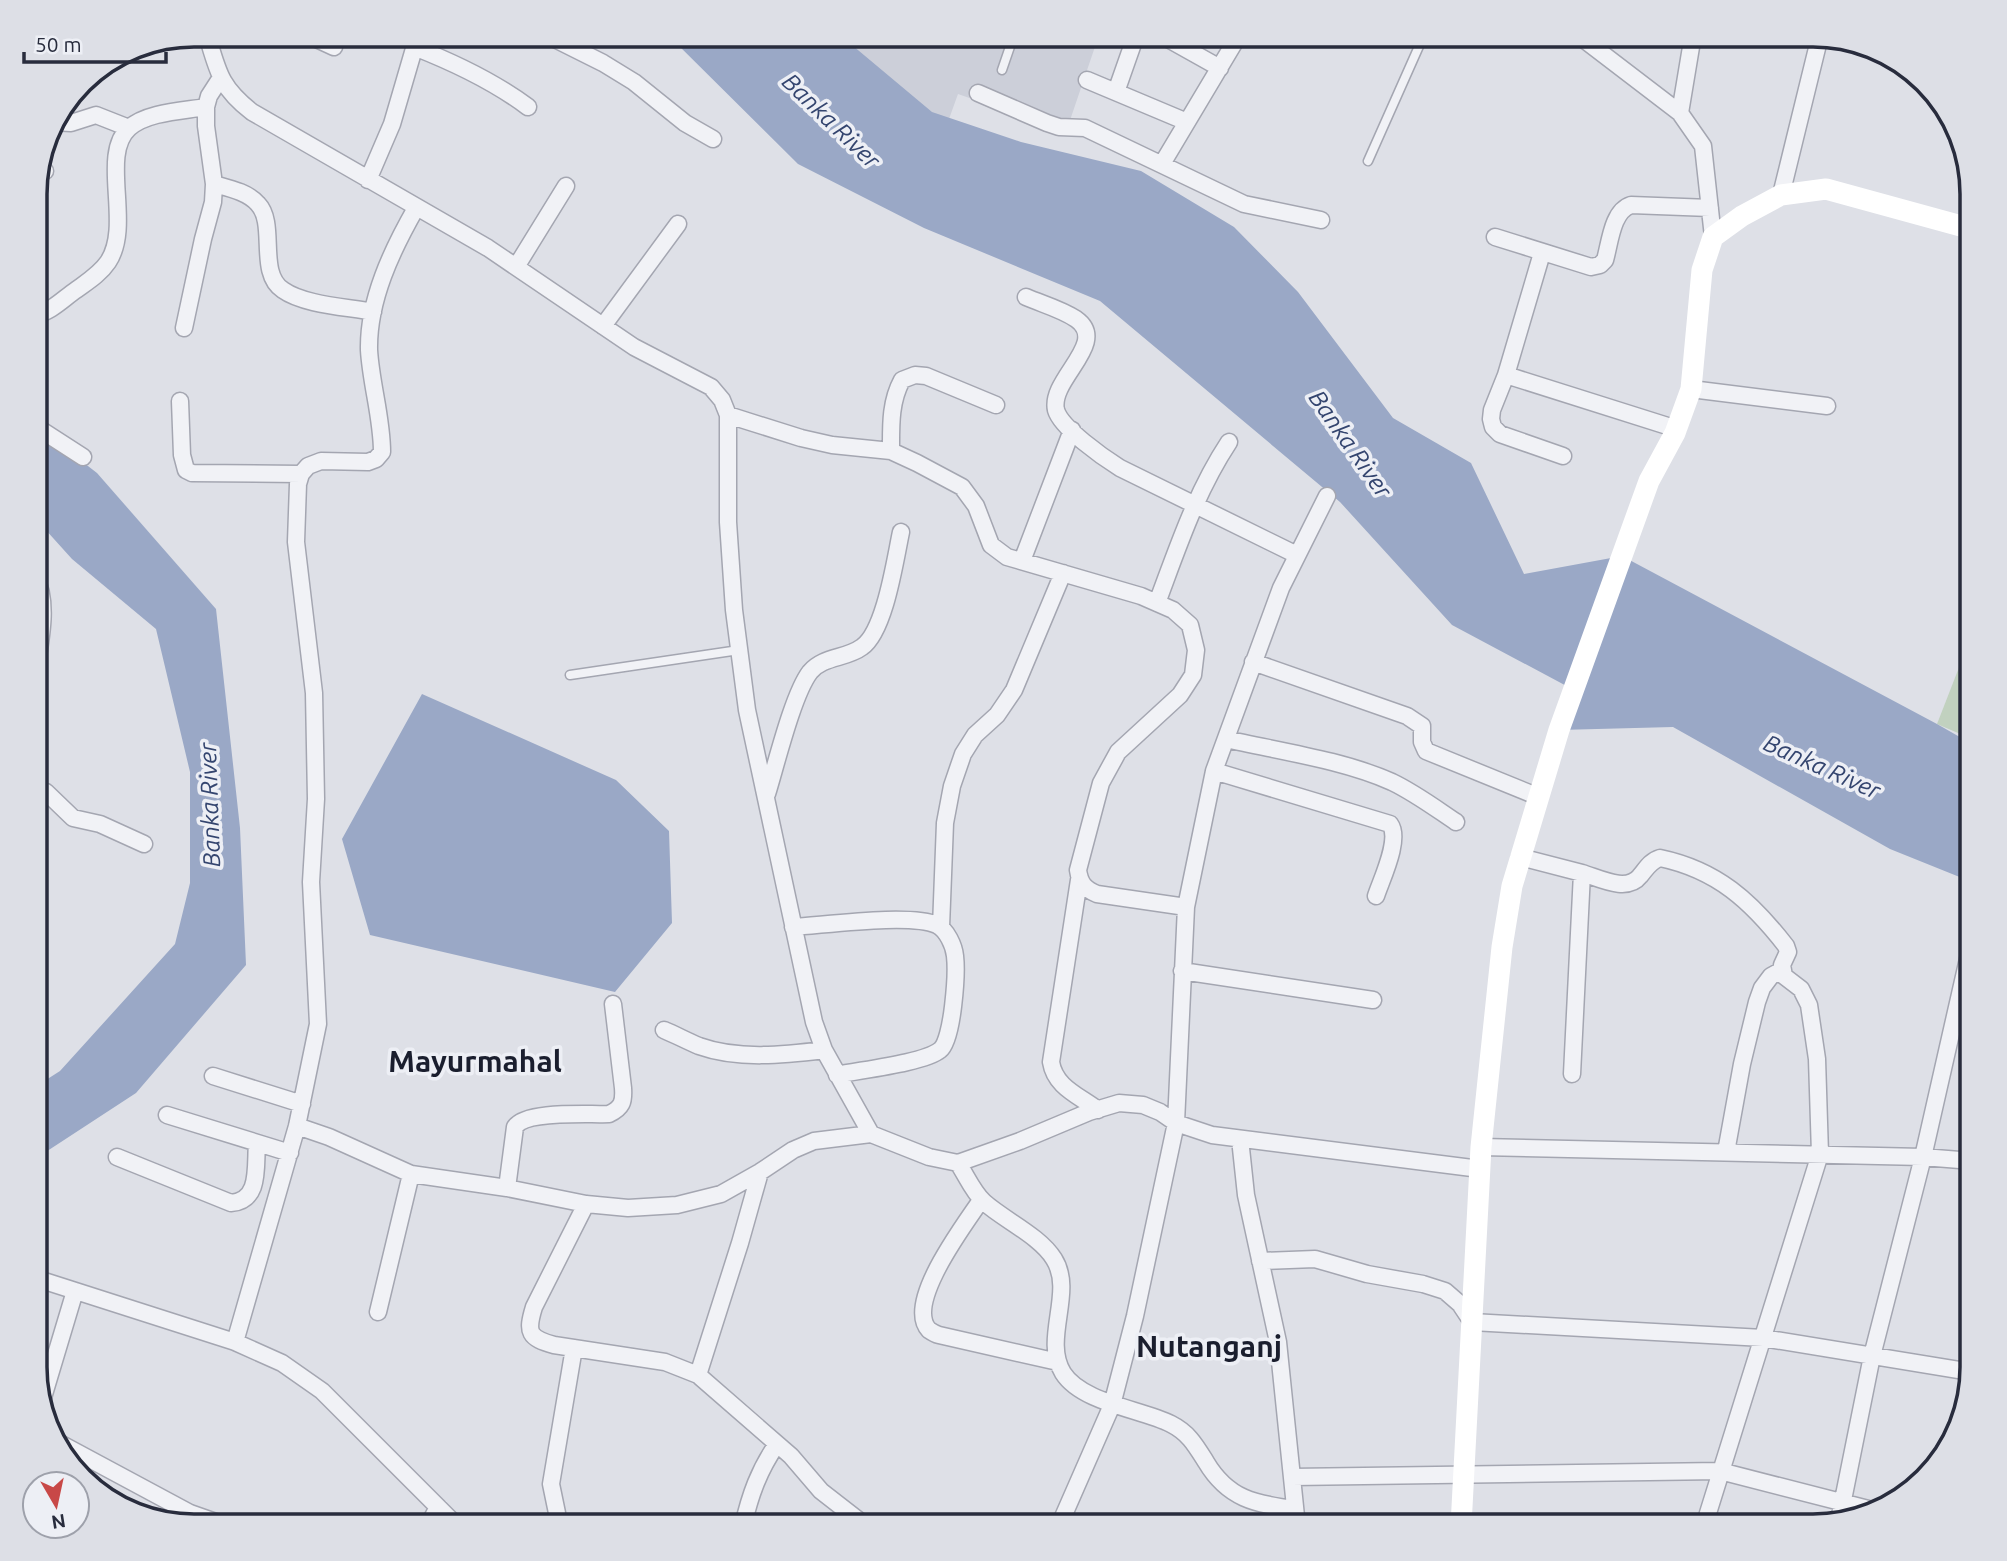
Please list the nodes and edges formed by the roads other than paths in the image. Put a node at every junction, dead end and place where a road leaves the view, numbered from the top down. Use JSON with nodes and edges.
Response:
{"nodes":[{"id":1,"x":211,"y":47,"type":"edge"},
{"id":2,"x":414,"y":47,"type":"edge"},
{"id":3,"x":426,"y":47,"type":"edge"},
{"id":4,"x":571,"y":47,"type":"edge"},
{"id":5,"x":1010,"y":47,"type":"edge"},
{"id":6,"x":1132,"y":47,"type":"edge"},
{"id":7,"x":1182,"y":47,"type":"edge"},
{"id":8,"x":1232,"y":47,"type":"edge"},
{"id":9,"x":1419,"y":47,"type":"edge"},
{"id":10,"x":1594,"y":47,"type":"edge"},
{"id":11,"x":1691,"y":47,"type":"edge"},
{"id":12,"x":1817,"y":47,"type":"edge"},
{"id":13,"x":1220,"y":68,"type":"junction"},
{"id":14,"x":1002,"y":70,"type":"dead end"},
{"id":15,"x":220,"y":79,"type":"junction"},
{"id":16,"x":1087,"y":80,"type":"dead end"},
{"id":17,"x":1116,"y":92,"type":"junction"},
{"id":18,"x":978,"y":93,"type":"dead end"},
{"id":19,"x":206,"y":107,"type":"junction"},
{"id":20,"x":528,"y":107,"type":"dead end"},
{"id":21,"x":1680,"y":113,"type":"junction"},
{"id":22,"x":1187,"y":122,"type":"junction"},
{"id":23,"x":66,"y":123,"type":"edge"},
{"id":24,"x":129,"y":128,"type":"junction"},
{"id":25,"x":713,"y":139,"type":"dead end"},
{"id":26,"x":1368,"y":161,"type":"dead end"},
{"id":27,"x":1162,"y":164,"type":"junction"},
{"id":28,"x":368,"y":180,"type":"junction"},
{"id":29,"x":214,"y":184,"type":"junction"},
{"id":30,"x":566,"y":186,"type":"dead end"},
{"id":31,"x":1782,"y":195,"type":"junction"},
{"id":32,"x":416,"y":208,"type":"junction"},
{"id":33,"x":1710,"y":208,"type":"junction"},
{"id":34,"x":1321,"y":220,"type":"dead end"},
{"id":35,"x":678,"y":224,"type":"dead end"},
{"id":36,"x":1960,"y":226,"type":"edge"},
{"id":37,"x":1495,"y":237,"type":"dead end"},
{"id":38,"x":1713,"y":237,"type":"junction"},
{"id":39,"x":1542,"y":253,"type":"junction"},
{"id":40,"x":516,"y":267,"type":"junction"},
{"id":41,"x":1026,"y":297,"type":"dead end"},
{"id":42,"x":48,"y":311,"type":"edge"},
{"id":43,"x":373,"y":312,"type":"junction"},
{"id":44,"x":603,"y":326,"type":"junction"},
{"id":45,"x":184,"y":328,"type":"dead end"},
{"id":46,"x":1506,"y":375,"type":"junction"},
{"id":47,"x":1692,"y":389,"type":"junction"},
{"id":48,"x":180,"y":401,"type":"dead end"},
{"id":49,"x":996,"y":405,"type":"dead end"},
{"id":50,"x":1827,"y":406,"type":"dead end"},
{"id":51,"x":728,"y":415,"type":"junction"},
{"id":52,"x":1676,"y":429,"type":"junction"},
{"id":53,"x":1072,"y":430,"type":"junction"},
{"id":54,"x":48,"y":434,"type":"edge"},
{"id":55,"x":1229,"y":442,"type":"dead end"},
{"id":56,"x":891,"y":451,"type":"junction"},
{"id":57,"x":1563,"y":456,"type":"dead end"},
{"id":58,"x":83,"y":457,"type":"dead end"},
{"id":59,"x":300,"y":474,"type":"junction"},
{"id":60,"x":1327,"y":496,"type":"dead end"},
{"id":61,"x":1194,"y":504,"type":"junction"},
{"id":62,"x":901,"y":532,"type":"dead end"},
{"id":63,"x":1297,"y":555,"type":"junction"},
{"id":64,"x":1023,"y":561,"type":"junction"},
{"id":65,"x":1063,"y":573,"type":"junction"},
{"id":66,"x":1157,"y":603,"type":"junction"},
{"id":67,"x":739,"y":650,"type":"junction"},
{"id":68,"x":1253,"y":662,"type":"junction"},
{"id":69,"x":570,"y":674,"type":"dead end"},
{"id":70,"x":1226,"y":739,"type":"junction"},
{"id":71,"x":1214,"y":771,"type":"junction"},
{"id":72,"x":48,"y":794,"type":"edge"},
{"id":73,"x":766,"y":796,"type":"junction"},
{"id":74,"x":1539,"y":797,"type":"junction"},
{"id":75,"x":1456,"y":822,"type":"dead end"},
{"id":76,"x":144,"y":845,"type":"dead end"},
{"id":77,"x":1520,"y":857,"type":"junction"},
{"id":78,"x":1583,"y":873,"type":"junction"},
{"id":79,"x":1079,"y":880,"type":"junction"},
{"id":80,"x":1376,"y":896,"type":"dead end"},
{"id":81,"x":1186,"y":907,"type":"junction"},
{"id":82,"x":793,"y":927,"type":"junction"},
{"id":83,"x":941,"y":927,"type":"junction"},
{"id":84,"x":1782,"y":970,"type":"junction"},
{"id":85,"x":1182,"y":971,"type":"junction"},
{"id":86,"x":1960,"y":994,"type":"edge"},
{"id":87,"x":1373,"y":999,"type":"dead end"},
{"id":88,"x":613,"y":1004,"type":"dead end"},
{"id":89,"x":664,"y":1030,"type":"dead end"},
{"id":90,"x":824,"y":1050,"type":"junction"},
{"id":91,"x":1572,"y":1074,"type":"dead end"},
{"id":92,"x":837,"y":1075,"type":"junction"},
{"id":93,"x":213,"y":1076,"type":"dead end"},
{"id":94,"x":302,"y":1104,"type":"junction"},
{"id":95,"x":1098,"y":1110,"type":"junction"},
{"id":96,"x":167,"y":1115,"type":"dead end"},
{"id":97,"x":1176,"y":1123,"type":"junction"},
{"id":98,"x":298,"y":1126,"type":"junction"},
{"id":99,"x":871,"y":1134,"type":"junction"},
{"id":100,"x":1240,"y":1139,"type":"junction"},
{"id":101,"x":257,"y":1143,"type":"junction"},
{"id":102,"x":1481,"y":1147,"type":"junction"},
{"id":103,"x":1726,"y":1152,"type":"junction"},
{"id":104,"x":290,"y":1153,"type":"junction"},
{"id":105,"x":1820,"y":1154,"type":"junction"},
{"id":106,"x":117,"y":1157,"type":"dead end"},
{"id":107,"x":1923,"y":1157,"type":"junction"},
{"id":108,"x":1960,"y":1160,"type":"edge"},
{"id":109,"x":958,"y":1163,"type":"junction"},
{"id":110,"x":1480,"y":1169,"type":"junction"},
{"id":111,"x":760,"y":1172,"type":"junction"},
{"id":112,"x":411,"y":1174,"type":"junction"},
{"id":113,"x":507,"y":1188,"type":"junction"},
{"id":114,"x":981,"y":1200,"type":"junction"},
{"id":115,"x":586,"y":1204,"type":"junction"},
{"id":116,"x":1260,"y":1261,"type":"junction"},
{"id":117,"x":48,"y":1282,"type":"edge"},
{"id":118,"x":75,"y":1291,"type":"junction"},
{"id":119,"x":378,"y":1312,"type":"dead end"},
{"id":120,"x":1472,"y":1321,"type":"junction"},
{"id":121,"x":1763,"y":1338,"type":"junction"},
{"id":122,"x":235,"y":1342,"type":"junction"},
{"id":123,"x":574,"y":1348,"type":"junction"},
{"id":124,"x":1872,"y":1356,"type":"junction"},
{"id":125,"x":48,"y":1359,"type":"edge"},
{"id":126,"x":1058,"y":1362,"type":"junction"},
{"id":127,"x":1960,"y":1370,"type":"edge"},
{"id":128,"x":698,"y":1375,"type":"junction"},
{"id":129,"x":1112,"y":1405,"type":"junction"},
{"id":130,"x":777,"y":1444,"type":"junction"},
{"id":131,"x":75,"y":1451,"type":"edge"},
{"id":132,"x":1720,"y":1471,"type":"junction"},
{"id":133,"x":1464,"y":1474,"type":"junction"},
{"id":134,"x":1292,"y":1477,"type":"junction"},
{"id":135,"x":1844,"y":1503,"type":"junction"},
{"id":136,"x":438,"y":1507,"type":"junction"},
{"id":137,"x":1858,"y":1507,"type":"edge"},
{"id":138,"x":1295,"y":1509,"type":"junction"},
{"id":139,"x":1842,"y":1511,"type":"edge"},
{"id":140,"x":192,"y":1514,"type":"edge"},
{"id":141,"x":434,"y":1514,"type":"edge"},
{"id":142,"x":445,"y":1514,"type":"edge"},
{"id":143,"x":558,"y":1514,"type":"edge"},
{"id":144,"x":745,"y":1514,"type":"edge"},
{"id":145,"x":851,"y":1514,"type":"edge"},
{"id":146,"x":1064,"y":1514,"type":"edge"},
{"id":147,"x":1296,"y":1514,"type":"edge"},
{"id":148,"x":1462,"y":1514,"type":"edge"},
{"id":149,"x":1707,"y":1514,"type":"edge"}],
"edges":[{"from":1,"to":15,"type":"street"},
{"from":2,"to":28,"type":"street"},
{"from":3,"to":20,"type":"street"},
{"from":4,"to":25,"type":"street"},
{"from":5,"to":14,"type":"lane"},
{"from":6,"to":17,"type":"street"},
{"from":7,"to":13,"type":"street"},
{"from":8,"to":13,"type":"street"},
{"from":9,"to":26,"type":"lane"},
{"from":10,"to":21,"type":"street"},
{"from":11,"to":21,"type":"street"},
{"from":12,"to":31,"type":"street"},
{"from":13,"to":22,"type":"street"},
{"from":15,"to":19,"type":"street"},
{"from":15,"to":28,"type":"street"},
{"from":16,"to":17,"type":"street"},
{"from":17,"to":22,"type":"street"},
{"from":18,"to":27,"type":"street"},
{"from":19,"to":24,"type":"street"},
{"from":19,"to":29,"type":"street"},
{"from":21,"to":33,"type":"street"},
{"from":22,"to":27,"type":"street"},
{"from":23,"to":24,"type":"street"},
{"from":24,"to":42,"type":"street"},
{"from":27,"to":34,"type":"street"},
{"from":28,"to":32,"type":"street"},
{"from":29,"to":43,"type":"street"},
{"from":29,"to":45,"type":"street"},
{"from":30,"to":40,"type":"street"},
{"from":31,"to":36,"type":"street"},
{"from":31,"to":38,"type":"street"},
{"from":32,"to":40,"type":"street"},
{"from":32,"to":43,"type":"street"},
{"from":33,"to":38,"type":"street"},
{"from":33,"to":39,"type":"street"},
{"from":35,"to":44,"type":"street"},
{"from":37,"to":39,"type":"street"},
{"from":38,"to":47,"type":"street"},
{"from":39,"to":46,"type":"street"},
{"from":40,"to":44,"type":"street"},
{"from":41,"to":53,"type":"street"},
{"from":43,"to":59,"type":"street"},
{"from":44,"to":51,"type":"street"},
{"from":46,"to":52,"type":"street"},
{"from":46,"to":57,"type":"street"},
{"from":47,"to":50,"type":"street"},
{"from":47,"to":52,"type":"street"},
{"from":48,"to":59,"type":"street"},
{"from":49,"to":56,"type":"street"},
{"from":51,"to":56,"type":"street"},
{"from":51,"to":67,"type":"street"},
{"from":52,"to":74,"type":"street"},
{"from":53,"to":61,"type":"street"},
{"from":53,"to":64,"type":"street"},
{"from":54,"to":58,"type":"street"},
{"from":55,"to":61,"type":"street"},
{"from":56,"to":64,"type":"street"},
{"from":59,"to":94,"type":"street"},
{"from":60,"to":63,"type":"street"},
{"from":61,"to":63,"type":"street"},
{"from":61,"to":66,"type":"street"},
{"from":62,"to":73,"type":"street"},
{"from":63,"to":68,"type":"street"},
{"from":64,"to":65,"type":"street"},
{"from":65,"to":66,"type":"street"},
{"from":65,"to":83,"type":"street"},
{"from":66,"to":79,"type":"street"},
{"from":67,"to":69,"type":"lane"},
{"from":67,"to":73,"type":"street"},
{"from":68,"to":70,"type":"street"},
{"from":68,"to":74,"type":"street"},
{"from":70,"to":71,"type":"street"},
{"from":70,"to":75,"type":"street"},
{"from":71,"to":80,"type":"street"},
{"from":71,"to":81,"type":"street"},
{"from":72,"to":76,"type":"street"},
{"from":73,"to":82,"type":"street"},
{"from":74,"to":77,"type":"street"},
{"from":77,"to":78,"type":"street"},
{"from":77,"to":102,"type":"street"},
{"from":78,"to":84,"type":"street"},
{"from":78,"to":91,"type":"street"},
{"from":79,"to":81,"type":"street"},
{"from":79,"to":95,"type":"street"},
{"from":81,"to":85,"type":"street"},
{"from":82,"to":83,"type":"street"},
{"from":82,"to":90,"type":"street"},
{"from":83,"to":92,"type":"street"},
{"from":84,"to":103,"type":"street"},
{"from":84,"to":105,"type":"street"},
{"from":85,"to":87,"type":"street"},
{"from":85,"to":97,"type":"street"},
{"from":86,"to":107,"type":"street"},
{"from":88,"to":113,"type":"street"},
{"from":89,"to":90,"type":"street"},
{"from":90,"to":92,"type":"street"},
{"from":92,"to":99,"type":"street"},
{"from":93,"to":94,"type":"street"},
{"from":94,"to":98,"type":"street"},
{"from":95,"to":97,"type":"street"},
{"from":95,"to":109,"type":"street"},
{"from":96,"to":101,"type":"street"},
{"from":97,"to":100,"type":"street"},
{"from":97,"to":129,"type":"street"},
{"from":98,"to":104,"type":"street"},
{"from":98,"to":112,"type":"street"},
{"from":99,"to":109,"type":"street"},
{"from":99,"to":111,"type":"street"},
{"from":100,"to":110,"type":"street"},
{"from":100,"to":116,"type":"street"},
{"from":101,"to":104,"type":"street"},
{"from":101,"to":106,"type":"street"},
{"from":102,"to":103,"type":"street"},
{"from":102,"to":110,"type":"street"},
{"from":103,"to":105,"type":"street"},
{"from":104,"to":122,"type":"street"},
{"from":105,"to":107,"type":"street"},
{"from":105,"to":121,"type":"street"},
{"from":107,"to":108,"type":"street"},
{"from":107,"to":124,"type":"street"},
{"from":109,"to":114,"type":"street"},
{"from":110,"to":120,"type":"street"},
{"from":111,"to":115,"type":"street"},
{"from":111,"to":128,"type":"street"},
{"from":112,"to":113,"type":"street"},
{"from":112,"to":119,"type":"street"},
{"from":113,"to":115,"type":"street"},
{"from":114,"to":126,"type":"street"},
{"from":114,"to":126,"type":"street"},
{"from":115,"to":123,"type":"street"},
{"from":116,"to":120,"type":"street"},
{"from":116,"to":134,"type":"street"},
{"from":117,"to":118,"type":"street"},
{"from":118,"to":122,"type":"street"},
{"from":118,"to":125,"type":"street"},
{"from":120,"to":121,"type":"street"},
{"from":120,"to":133,"type":"street"},
{"from":121,"to":124,"type":"street"},
{"from":121,"to":132,"type":"street"},
{"from":122,"to":136,"type":"street"},
{"from":123,"to":128,"type":"street"},
{"from":123,"to":143,"type":"street"},
{"from":124,"to":127,"type":"street"},
{"from":124,"to":135,"type":"street"},
{"from":126,"to":129,"type":"street"},
{"from":128,"to":130,"type":"street"},
{"from":129,"to":138,"type":"street"},
{"from":129,"to":146,"type":"street"},
{"from":130,"to":144,"type":"street"},
{"from":130,"to":145,"type":"street"},
{"from":131,"to":140,"type":"street"},
{"from":132,"to":133,"type":"street"},
{"from":132,"to":135,"type":"street"},
{"from":132,"to":149,"type":"street"},
{"from":133,"to":134,"type":"street"},
{"from":133,"to":148,"type":"street"},
{"from":134,"to":138,"type":"street"},
{"from":135,"to":137,"type":"street"},
{"from":135,"to":139,"type":"street"},
{"from":136,"to":141,"type":"street"},
{"from":136,"to":142,"type":"street"},
{"from":138,"to":147,"type":"street"}]}
